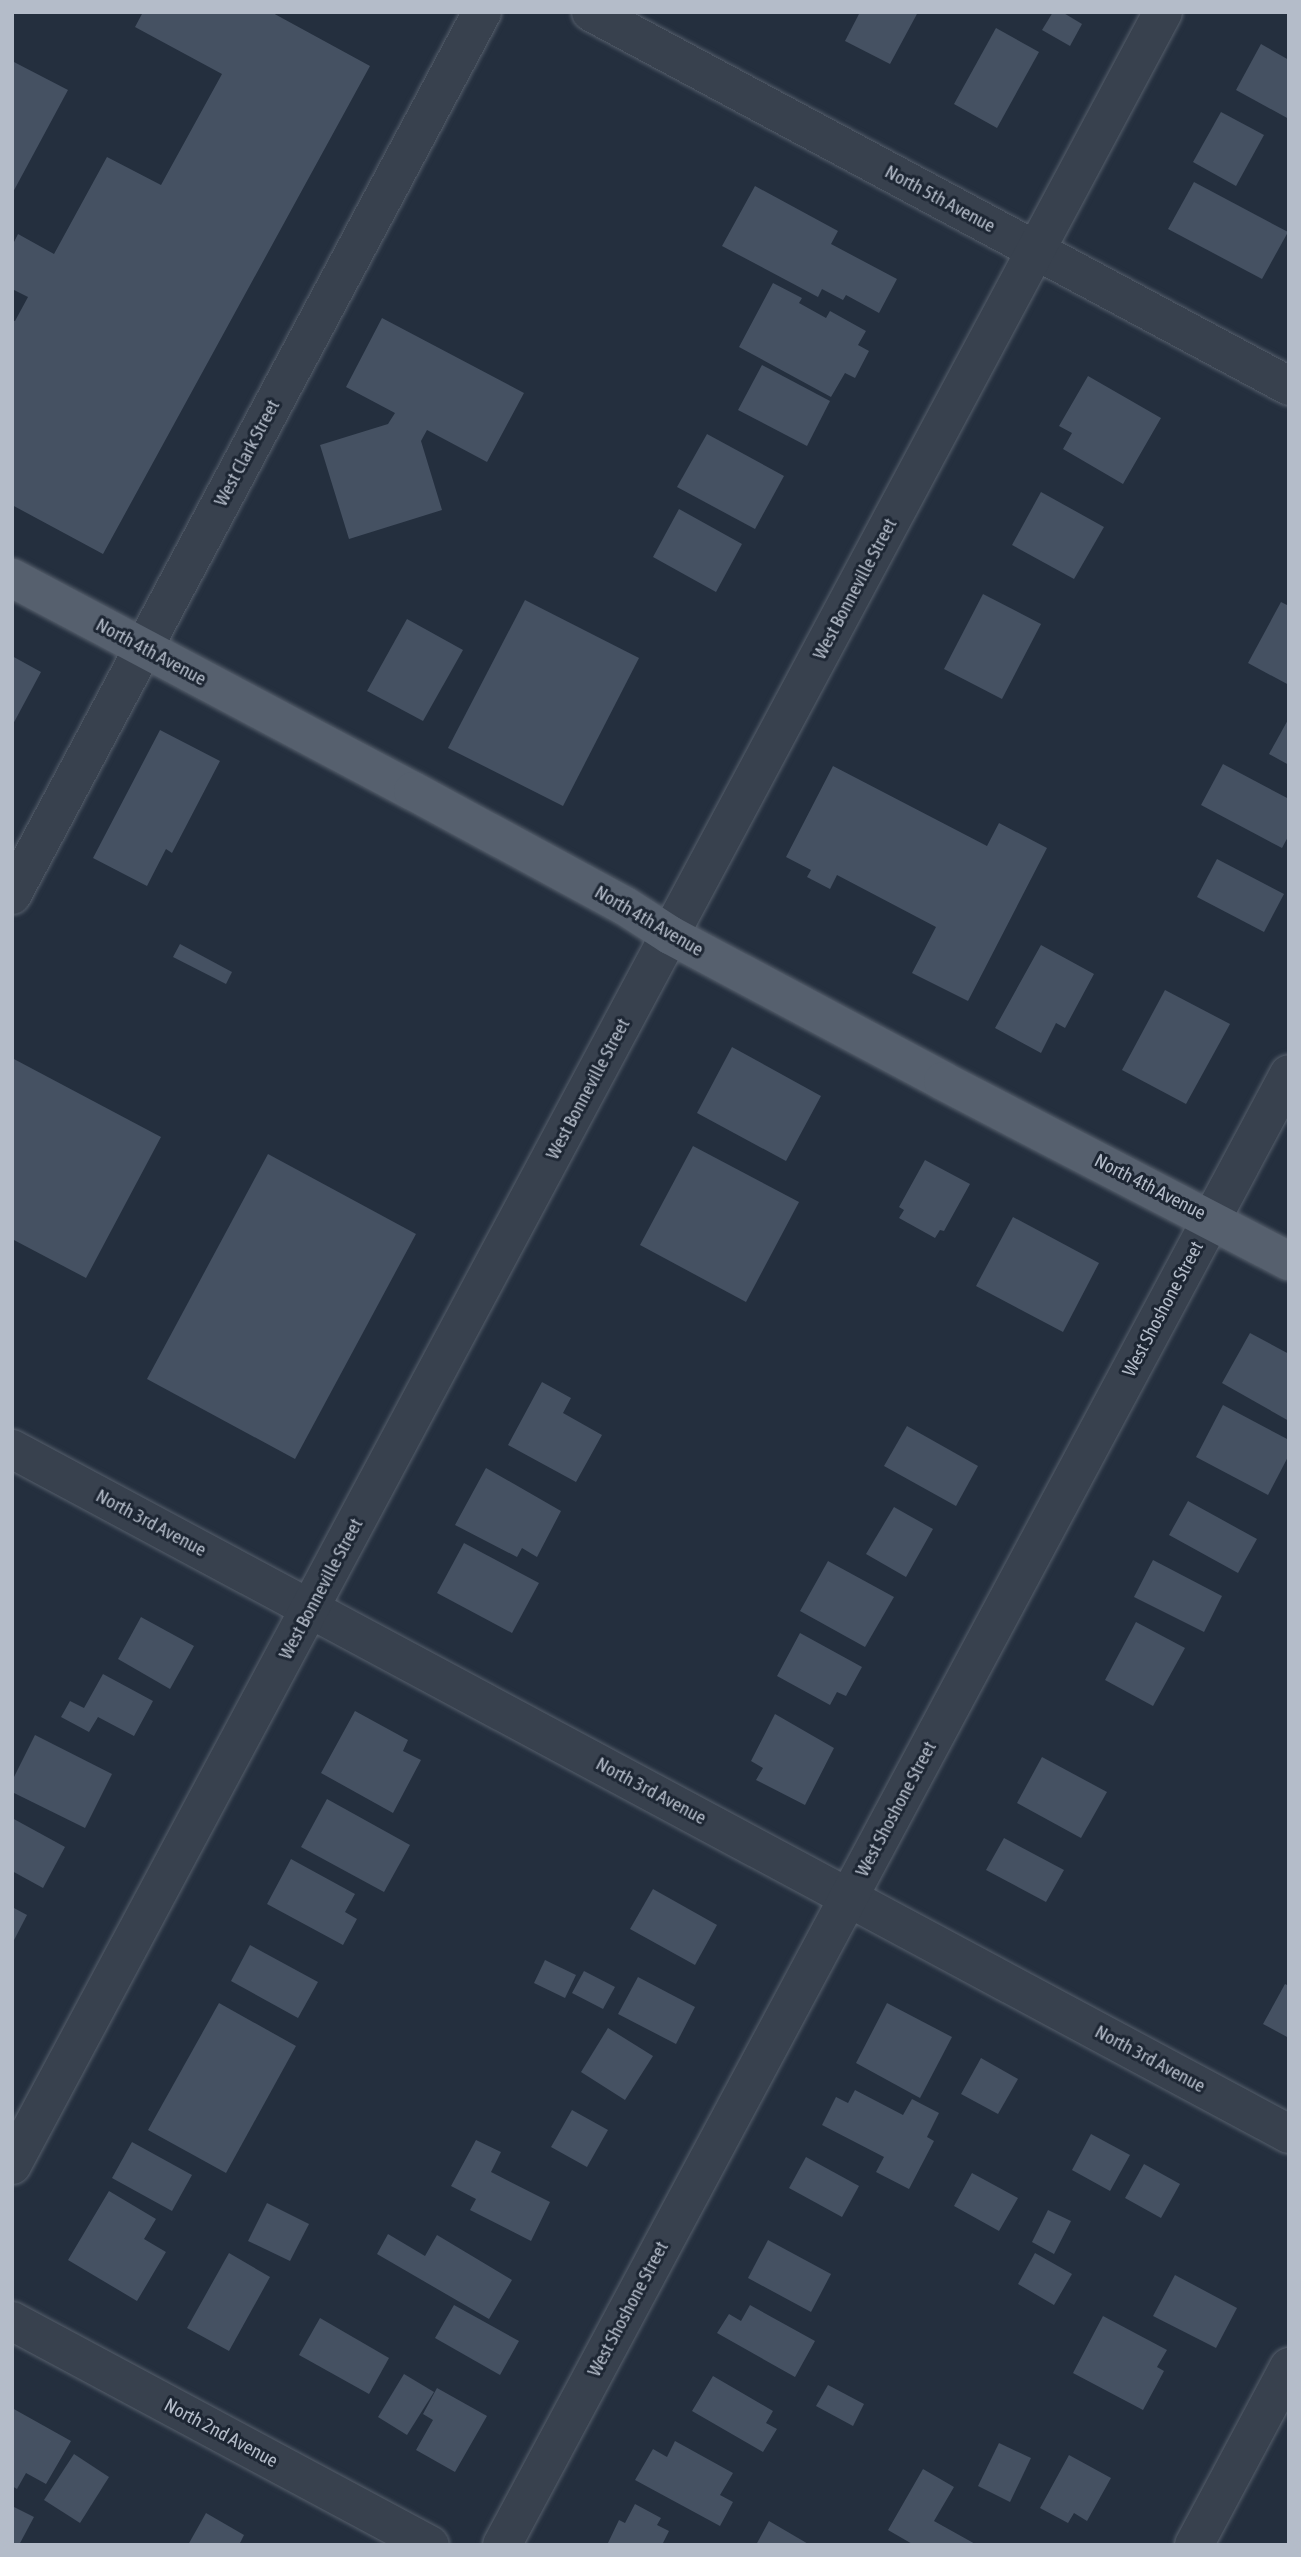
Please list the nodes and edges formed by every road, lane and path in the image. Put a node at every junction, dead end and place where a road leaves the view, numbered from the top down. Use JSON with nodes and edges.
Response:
{"nodes":[{"id":1,"x":482,"y":12,"type":"edge"},
{"id":2,"x":590,"y":12,"type":"edge"},
{"id":3,"x":1163,"y":12,"type":"edge"},
{"id":4,"x":1036,"y":251,"type":"junction"},
{"id":5,"x":1289,"y":386,"type":"edge"},
{"id":6,"x":12,"y":578,"type":"edge"},
{"id":7,"x":144,"y":648,"type":"junction"},
{"id":8,"x":12,"y":895,"type":"edge"},
{"id":9,"x":670,"y":935,"type":"junction"},
{"id":10,"x":1289,"y":1074,"type":"edge"},
{"id":11,"x":1212,"y":1219,"type":"junction"},
{"id":12,"x":1289,"y":1261,"type":"edge"},
{"id":13,"x":12,"y":1449,"type":"edge"},
{"id":14,"x":310,"y":1609,"type":"junction"},
{"id":15,"x":849,"y":1898,"type":"junction"},
{"id":16,"x":1289,"y":2134,"type":"edge"},
{"id":17,"x":12,"y":2165,"type":"edge"},
{"id":18,"x":12,"y":2321,"type":"edge"},
{"id":19,"x":1289,"y":2367,"type":"edge"},
{"id":20,"x":430,"y":2545,"type":"edge"},
{"id":21,"x":502,"y":2545,"type":"edge"},
{"id":22,"x":1194,"y":2545,"type":"edge"}],
"edges":[{"from":1,"to":7,"type":"street","name":"West Clark Street"},
{"from":2,"to":4,"type":"street","name":"North 5th Avenue"},
{"from":3,"to":4,"type":"street","name":"West Bonneville Street"},
{"from":4,"to":5,"type":"street","name":"North 5th Avenue"},
{"from":4,"to":9,"type":"street","name":"West Bonneville Street"},
{"from":6,"to":7,"type":"main road","name":"North 4th Avenue"},
{"from":7,"to":8,"type":"street","name":"West Clark Street"},
{"from":7,"to":9,"type":"main road","name":"North 4th Avenue"},
{"from":9,"to":11,"type":"main road","name":"North 4th Avenue"},
{"from":9,"to":14,"type":"street","name":"West Bonneville Street"},
{"from":10,"to":11,"type":"street","name":"West Shoshone Street"},
{"from":11,"to":12,"type":"main road","name":"North 4th Avenue"},
{"from":11,"to":15,"type":"street","name":"West Shoshone Street"},
{"from":13,"to":14,"type":"street","name":"North 3rd Avenue"},
{"from":14,"to":15,"type":"street","name":"North 3rd Avenue"},
{"from":14,"to":17,"type":"street","name":"West Bonneville Street"},
{"from":15,"to":16,"type":"street","name":"North 3rd Avenue"},
{"from":15,"to":21,"type":"street","name":"West Shoshone Street"},
{"from":18,"to":20,"type":"street","name":"North 2nd Avenue"},
{"from":19,"to":22,"type":"street"}]}
